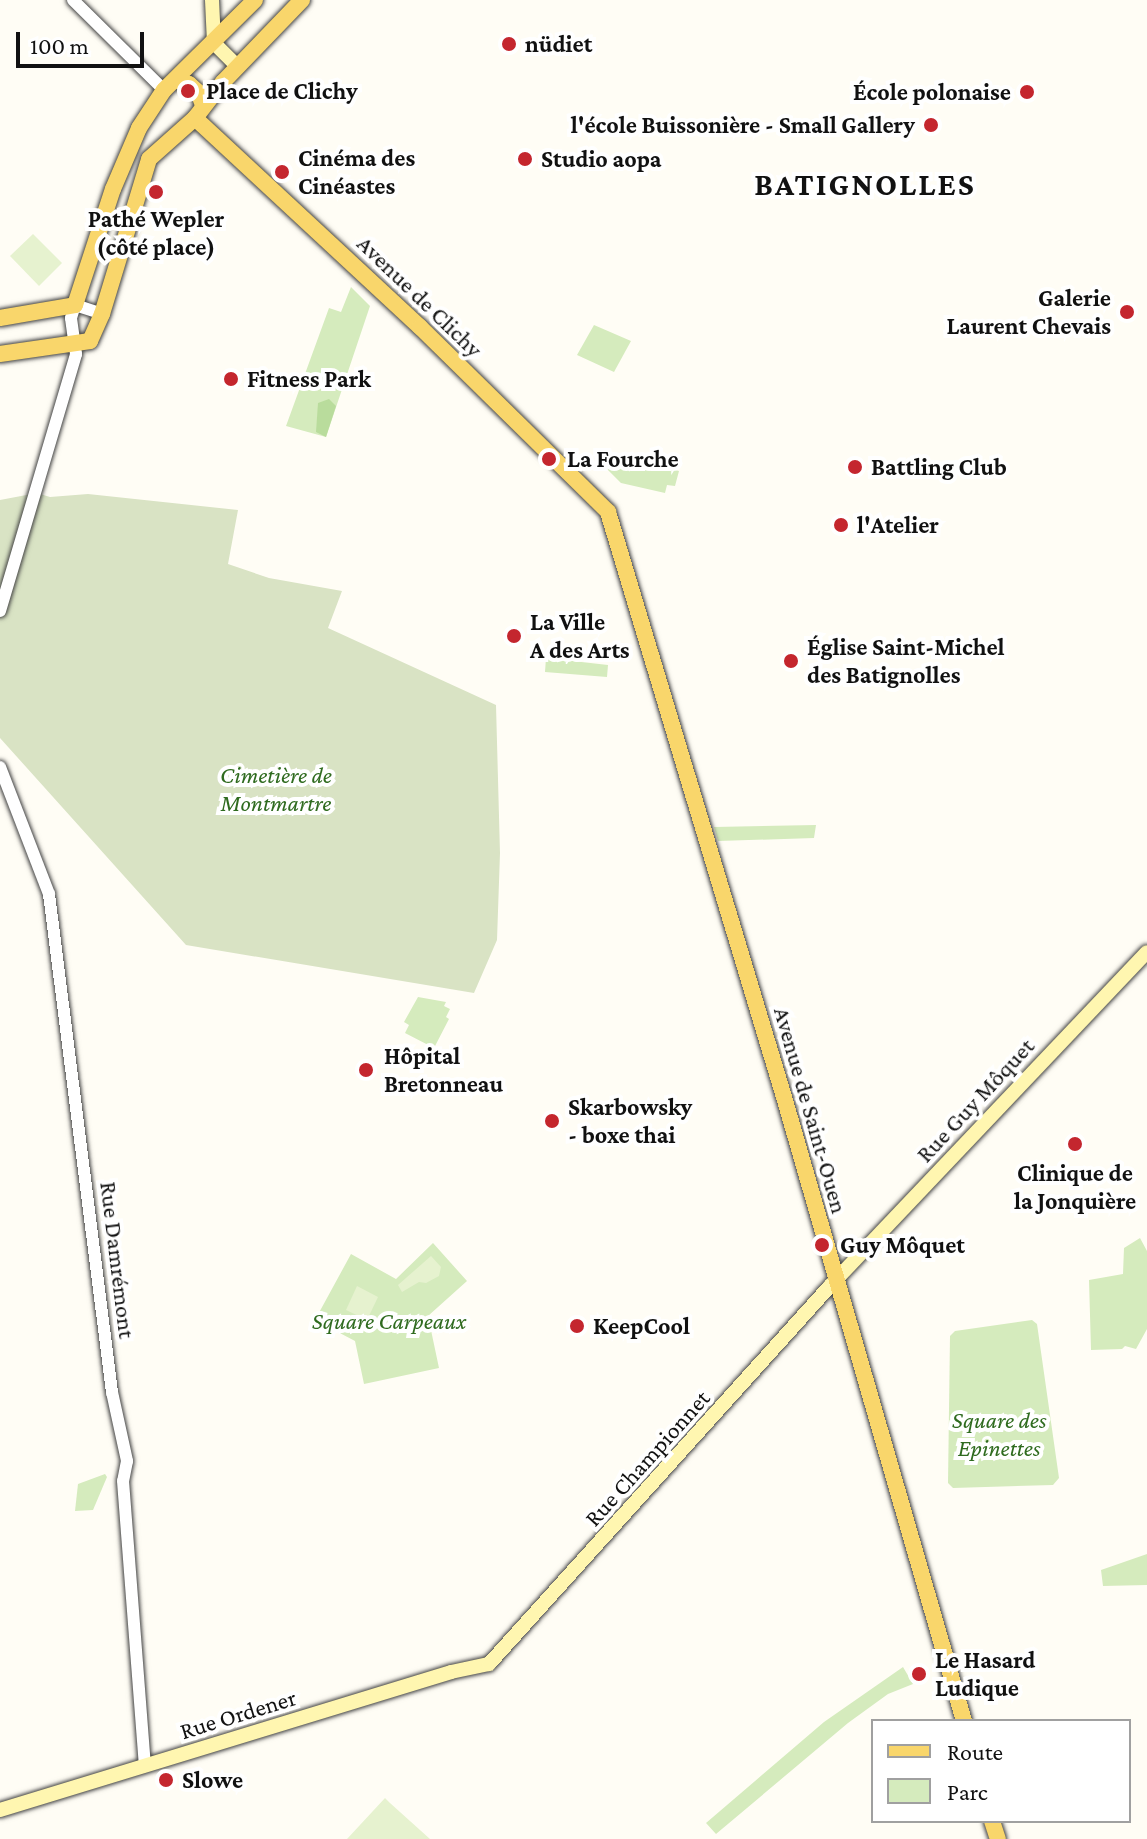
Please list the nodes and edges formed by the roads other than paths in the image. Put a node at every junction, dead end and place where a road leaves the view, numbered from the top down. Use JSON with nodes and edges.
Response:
{"nodes":[{"id":1,"x":73,"y":0,"type":"edge"},
{"id":2,"x":212,"y":0,"type":"edge"},
{"id":3,"x":255,"y":0,"type":"edge"},
{"id":4,"x":302,"y":0,"type":"edge"},
{"id":5,"x":214,"y":43,"type":"junction"},
{"id":6,"x":238,"y":67,"type":"junction"},
{"id":7,"x":166,"y":91,"type":"junction"},
{"id":8,"x":194,"y":116,"type":"junction"},
{"id":9,"x":75,"y":305,"type":"junction"},
{"id":10,"x":102,"y":314,"type":"junction"},
{"id":11,"x":0,"y":318,"type":"edge"},
{"id":12,"x":80,"y":346,"type":"junction"},
{"id":13,"x":0,"y":354,"type":"edge"},
{"id":14,"x":608,"y":512,"type":"joint"},
{"id":15,"x":0,"y":611,"type":"edge"},
{"id":16,"x":0,"y":767,"type":"edge"},
{"id":17,"x":1147,"y":952,"type":"edge"},
{"id":18,"x":836,"y":1281,"type":"junction"},
{"id":19,"x":489,"y":1664,"type":"joint"},
{"id":20,"x":963,"y":1719,"type":"edge"},
{"id":21,"x":145,"y":1766,"type":"junction"},
{"id":22,"x":0,"y":1810,"type":"edge"}],
"edges":[{"from":1,"to":7,"type":"street"},
{"from":2,"to":5,"type":"main road"},
{"from":3,"to":5,"type":"main road"},
{"from":4,"to":6,"type":"main road"},
{"from":5,"to":6,"type":"main road"},
{"from":5,"to":7,"type":"main road"},
{"from":6,"to":8,"type":"main road"},
{"from":7,"to":8,"type":"main road"},
{"from":7,"to":8,"type":"main road"},
{"from":7,"to":9,"type":"main road"},
{"from":8,"to":10,"type":"main road"},
{"from":8,"to":14,"type":"main road","name":"Avenue de Clichy"},
{"from":9,"to":10,"type":"street"},
{"from":9,"to":11,"type":"main road"},
{"from":9,"to":12,"type":"street"},
{"from":10,"to":12,"type":"main road"},
{"from":12,"to":13,"type":"main road"},
{"from":12,"to":15,"type":"street"},
{"from":14,"to":18,"type":"main road","name":"Avenue de Saint-Ouen"},
{"from":16,"to":21,"type":"street","name":"Rue Damrémont"},
{"from":17,"to":18,"type":"main road","name":"Rue Guy Môquet"},
{"from":18,"to":19,"type":"main road","name":"Rue Championnet"},
{"from":18,"to":20,"type":"main road","name":"Avenue de Saint-Ouen"},
{"from":19,"to":21,"type":"main road","name":"Rue Ordener"},
{"from":21,"to":22,"type":"main road","name":"Rue Ordener"}]}
